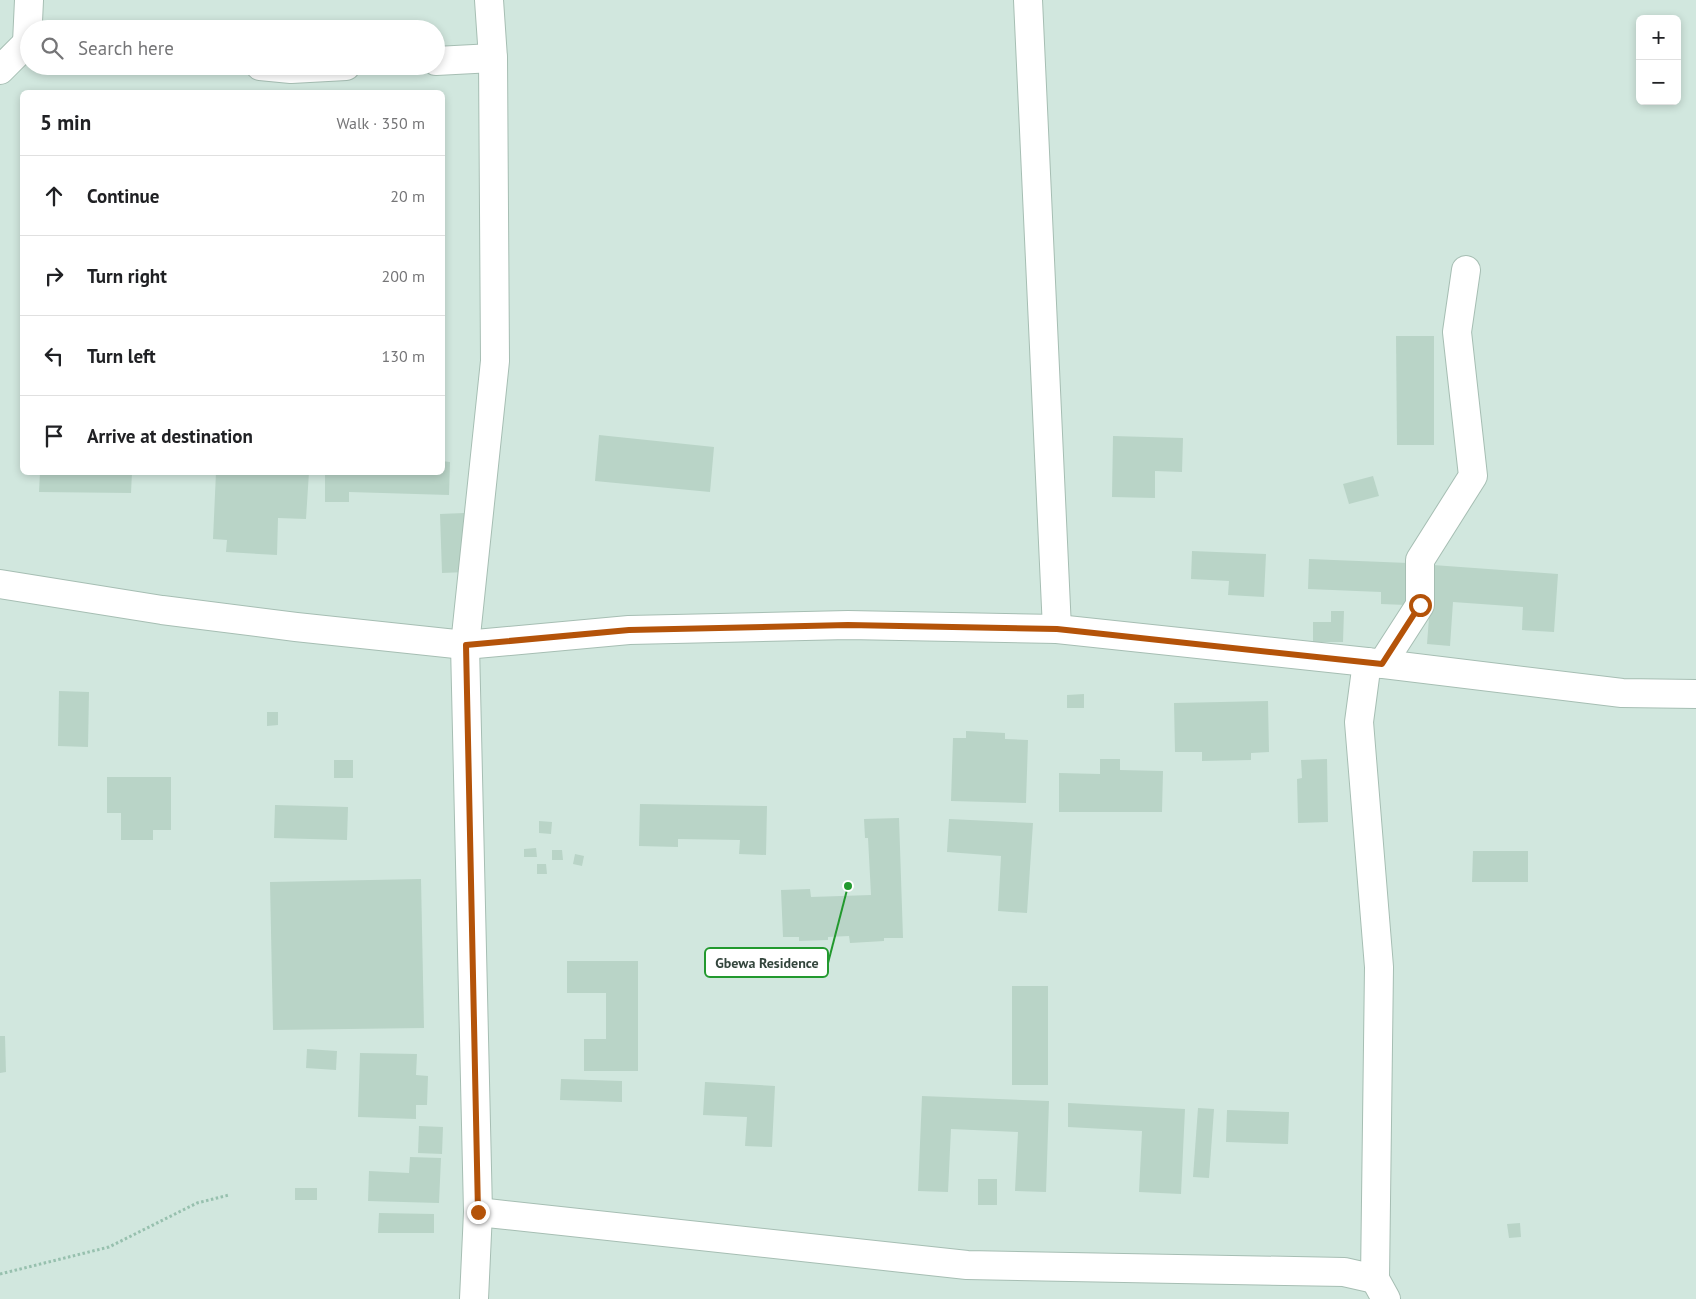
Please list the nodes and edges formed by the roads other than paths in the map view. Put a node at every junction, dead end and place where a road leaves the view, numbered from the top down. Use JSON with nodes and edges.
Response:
{"nodes":[{"id":1,"x":29,"y":0,"type":"edge"},
{"id":2,"x":489,"y":0,"type":"edge"},
{"id":3,"x":1028,"y":0,"type":"edge"},
{"id":4,"x":29,"y":20,"type":"edge"},
{"id":5,"x":20,"y":51,"type":"edge"},
{"id":6,"x":493,"y":58,"type":"junction"},
{"id":7,"x":445,"y":61,"type":"edge"},
{"id":8,"x":0,"y":70,"type":"edge"},
{"id":9,"x":1466,"y":270,"type":"dead end"},
{"id":10,"x":0,"y":584,"type":"edge"},
{"id":11,"x":1057,"y":629,"type":"junction"},
{"id":12,"x":466,"y":645,"type":"junction"},
{"id":13,"x":1375,"y":663,"type":"junction"},
{"id":14,"x":1696,"y":694,"type":"edge"},
{"id":15,"x":478,"y":1212,"type":"junction"},
{"id":16,"x":1381,"y":1289,"type":"edge"},
{"id":17,"x":474,"y":1299,"type":"edge"}],
"edges":[{"from":1,"to":4,"type":"street"},
{"from":2,"to":6,"type":"street"},
{"from":3,"to":11,"type":"street"},
{"from":5,"to":8,"type":"street"},
{"from":6,"to":7,"type":"street"},
{"from":6,"to":12,"type":"street"},
{"from":9,"to":13,"type":"street"},
{"from":10,"to":12,"type":"street"},
{"from":11,"to":12,"type":"street"},
{"from":11,"to":13,"type":"street"},
{"from":12,"to":15,"type":"street"},
{"from":13,"to":14,"type":"street"},
{"from":13,"to":16,"type":"street"},
{"from":15,"to":16,"type":"street"},
{"from":15,"to":17,"type":"street"}]}
